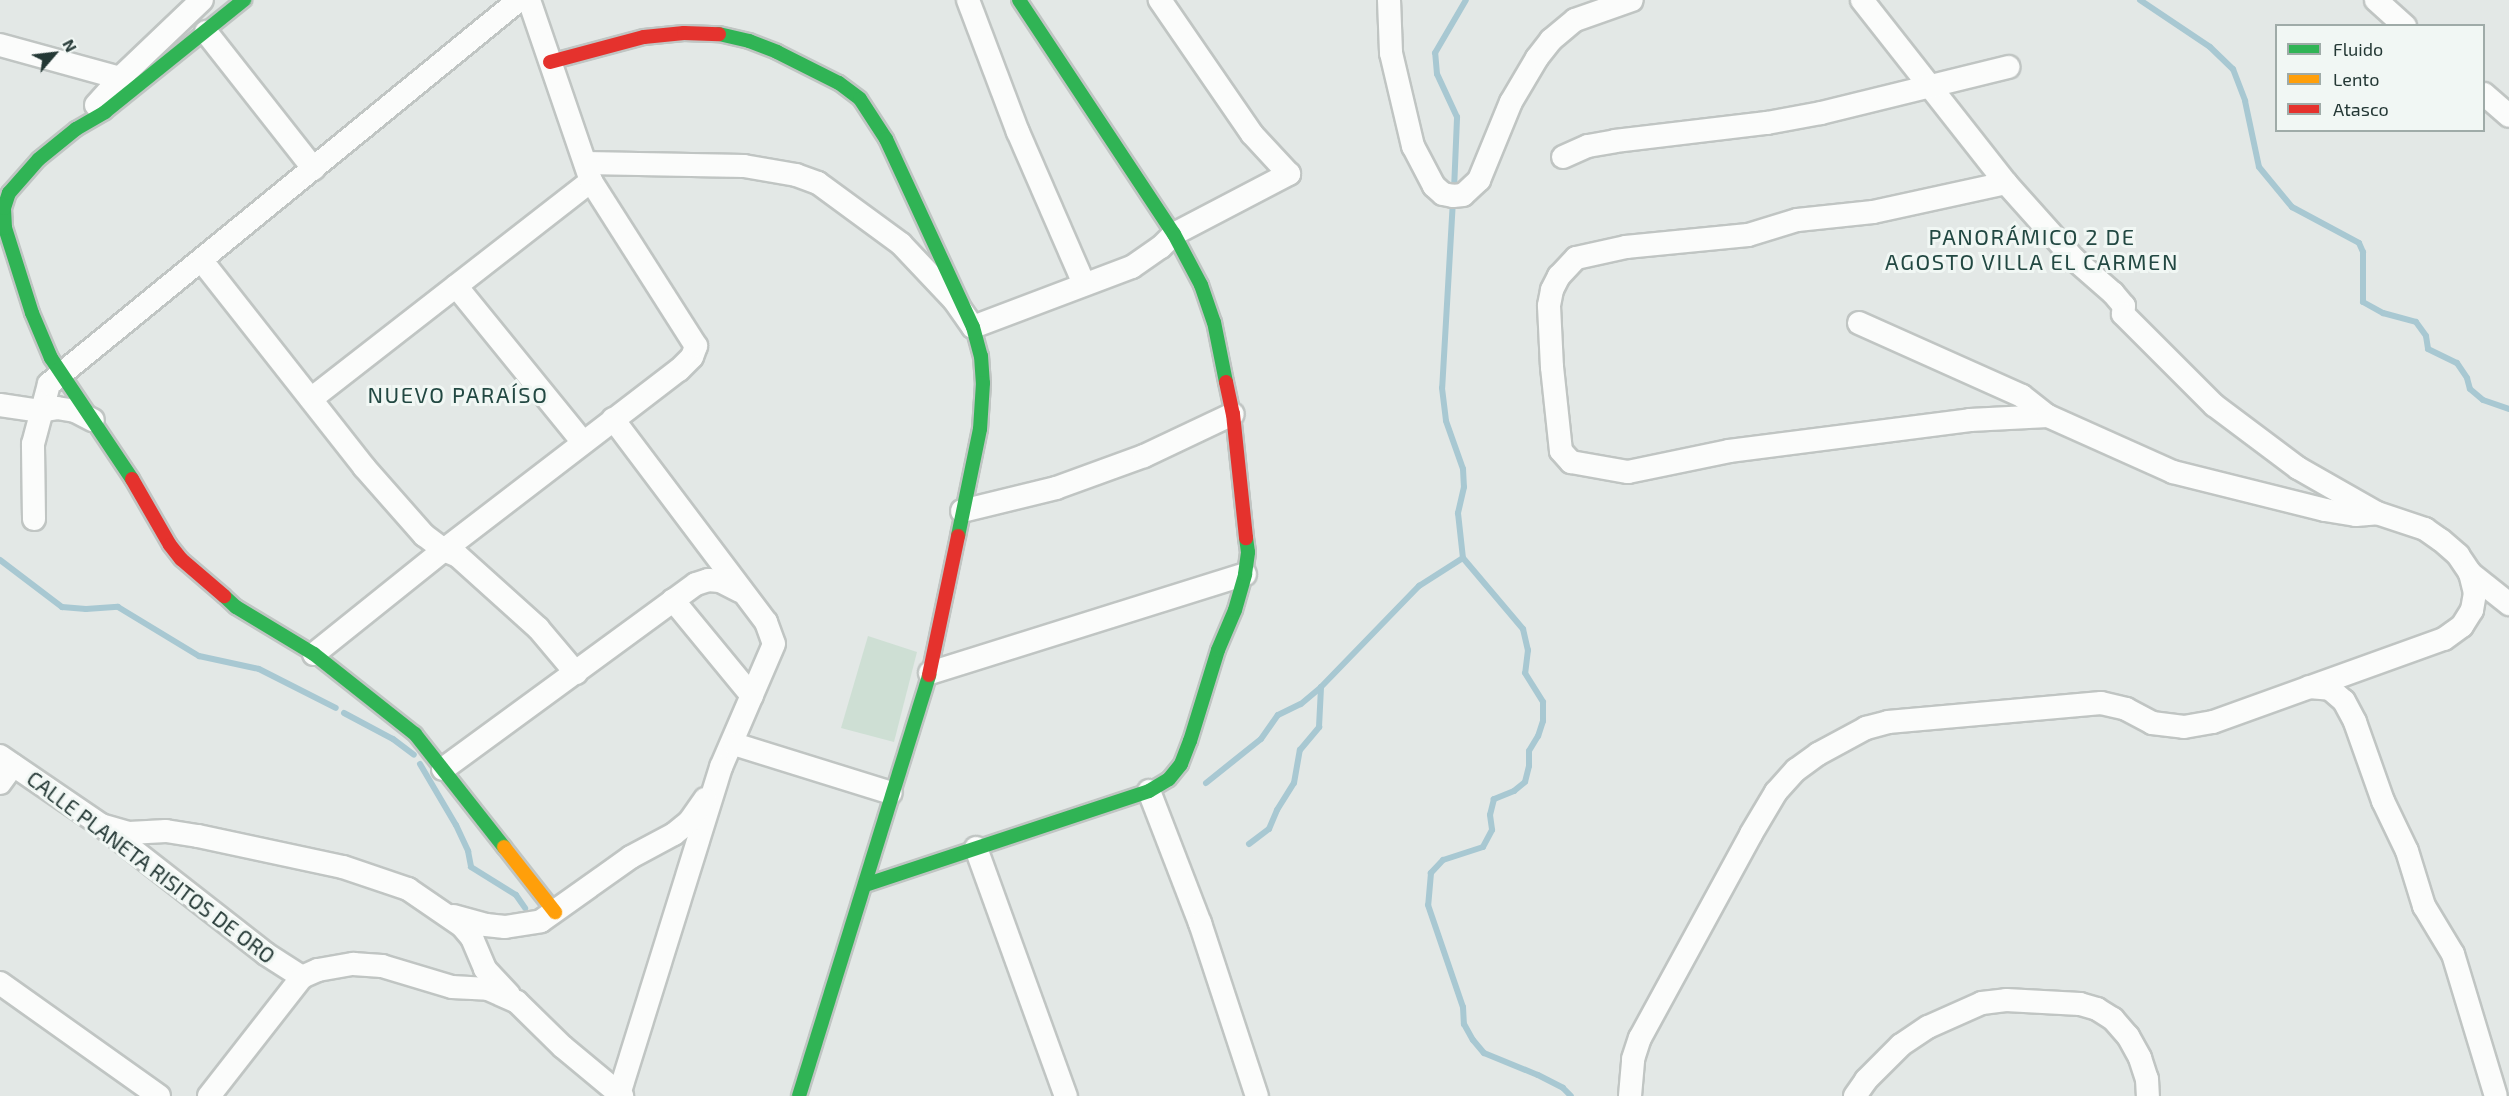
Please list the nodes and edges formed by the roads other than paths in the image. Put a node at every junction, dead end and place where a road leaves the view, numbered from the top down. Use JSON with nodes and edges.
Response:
{"nodes":[{"id":1,"x":202,"y":0,"type":"edge"},
{"id":2,"x":244,"y":0,"type":"edge"},
{"id":3,"x":519,"y":0,"type":"edge"},
{"id":4,"x":529,"y":0,"type":"edge"},
{"id":5,"x":968,"y":0,"type":"edge"},
{"id":6,"x":1019,"y":0,"type":"edge"},
{"id":7,"x":1160,"y":0,"type":"edge"},
{"id":8,"x":1389,"y":0,"type":"edge"},
{"id":9,"x":1632,"y":0,"type":"edge"},
{"id":10,"x":1862,"y":0,"type":"edge"},
{"id":11,"x":2376,"y":0,"type":"edge"},
{"id":12,"x":2403,"y":24,"type":"edge"},
{"id":13,"x":206,"y":32,"type":"junction"},
{"id":14,"x":0,"y":45,"type":"edge"},
{"id":15,"x":550,"y":62,"type":"junction"},
{"id":16,"x":2008,"y":67,"type":"dead end"},
{"id":17,"x":120,"y":78,"type":"junction"},
{"id":18,"x":1928,"y":87,"type":"junction"},
{"id":19,"x":2485,"y":94,"type":"edge"},
{"id":20,"x":2509,"y":116,"type":"edge"},
{"id":21,"x":76,"y":129,"type":"junction"},
{"id":22,"x":1563,"y":158,"type":"dead end"},
{"id":23,"x":314,"y":169,"type":"junction"},
{"id":24,"x":589,"y":172,"type":"junction"},
{"id":25,"x":2006,"y":183,"type":"junction"},
{"id":26,"x":2,"y":228,"type":"edge"},
{"id":27,"x":1174,"y":234,"type":"junction"},
{"id":28,"x":202,"y":261,"type":"junction"},
{"id":29,"x":1084,"y":284,"type":"junction"},
{"id":30,"x":456,"y":286,"type":"junction"},
{"id":31,"x":1860,"y":323,"type":"dead end"},
{"id":32,"x":973,"y":327,"type":"junction"},
{"id":33,"x":62,"y":376,"type":"junction"},
{"id":34,"x":311,"y":399,"type":"junction"},
{"id":35,"x":0,"y":405,"type":"edge"},
{"id":36,"x":40,"y":411,"type":"junction"},
{"id":37,"x":1233,"y":414,"type":"junction"},
{"id":38,"x":2049,"y":416,"type":"junction"},
{"id":39,"x":613,"y":419,"type":"junction"},
{"id":40,"x":93,"y":420,"type":"junction"},
{"id":41,"x":584,"y":442,"type":"junction"},
{"id":42,"x":962,"y":511,"type":"junction"},
{"id":43,"x":2378,"y":513,"type":"junction"},
{"id":44,"x":34,"y":519,"type":"dead end"},
{"id":45,"x":444,"y":550,"type":"junction"},
{"id":46,"x":1245,"y":573,"type":"junction"},
{"id":47,"x":2470,"y":573,"type":"junction"},
{"id":48,"x":740,"y":591,"type":"junction"},
{"id":49,"x":674,"y":600,"type":"junction"},
{"id":50,"x":2509,"y":604,"type":"edge"},
{"id":51,"x":314,"y":654,"type":"junction"},
{"id":52,"x":930,"y":673,"type":"junction"},
{"id":53,"x":576,"y":674,"type":"junction"},
{"id":54,"x":2309,"y":687,"type":"junction"},
{"id":55,"x":752,"y":696,"type":"junction"},
{"id":56,"x":734,"y":744,"type":"junction"},
{"id":57,"x":722,"y":767,"type":"junction"},
{"id":58,"x":4,"y":768,"type":"edge"},
{"id":59,"x":443,"y":769,"type":"junction"},
{"id":60,"x":1149,"y":791,"type":"junction"},
{"id":61,"x":891,"y":793,"type":"junction"},
{"id":62,"x":101,"y":825,"type":"junction"},
{"id":63,"x":976,"y":848,"type":"junction"},
{"id":64,"x":864,"y":885,"type":"junction"},
{"id":65,"x":443,"y":912,"type":"junction"},
{"id":66,"x":555,"y":912,"type":"junction"},
{"id":67,"x":302,"y":977,"type":"junction"},
{"id":68,"x":0,"y":983,"type":"edge"},
{"id":69,"x":517,"y":1002,"type":"junction"},
{"id":70,"x":620,"y":1095,"type":"edge"},
{"id":71,"x":159,"y":1096,"type":"edge"},
{"id":72,"x":209,"y":1096,"type":"edge"},
{"id":73,"x":799,"y":1096,"type":"edge"},
{"id":74,"x":1066,"y":1096,"type":"edge"},
{"id":75,"x":1257,"y":1096,"type":"edge"},
{"id":76,"x":1630,"y":1096,"type":"edge"},
{"id":77,"x":1855,"y":1096,"type":"edge"},
{"id":78,"x":2148,"y":1096,"type":"edge"},
{"id":79,"x":2496,"y":1096,"type":"edge"}],
"edges":[{"from":1,"to":17,"type":"street"},
{"from":2,"to":13,"type":"street"},
{"from":3,"to":23,"type":"street"},
{"from":4,"to":15,"type":"street"},
{"from":5,"to":29,"type":"street"},
{"from":6,"to":27,"type":"street"},
{"from":7,"to":27,"type":"street"},
{"from":8,"to":9,"type":"street"},
{"from":10,"to":18,"type":"street"},
{"from":11,"to":12,"type":"street"},
{"from":13,"to":21,"type":"street"},
{"from":13,"to":23,"type":"street"},
{"from":14,"to":17,"type":"street"},
{"from":15,"to":24,"type":"street"},
{"from":15,"to":32,"type":"street"},
{"from":16,"to":18,"type":"street"},
{"from":17,"to":21,"type":"street"},
{"from":18,"to":22,"type":"street"},
{"from":18,"to":25,"type":"street"},
{"from":19,"to":20,"type":"street"},
{"from":21,"to":26,"type":"street"},
{"from":23,"to":28,"type":"street"},
{"from":24,"to":30,"type":"street"},
{"from":24,"to":32,"type":"street"},
{"from":24,"to":39,"type":"street"},
{"from":25,"to":38,"type":"street"},
{"from":25,"to":43,"type":"street"},
{"from":26,"to":33,"type":"street"},
{"from":27,"to":29,"type":"street"},
{"from":27,"to":37,"type":"street"},
{"from":28,"to":33,"type":"street"},
{"from":28,"to":34,"type":"street"},
{"from":29,"to":32,"type":"street"},
{"from":30,"to":34,"type":"street"},
{"from":30,"to":41,"type":"street"},
{"from":31,"to":38,"type":"street"},
{"from":32,"to":42,"type":"street"},
{"from":33,"to":36,"type":"street"},
{"from":33,"to":40,"type":"street"},
{"from":34,"to":45,"type":"street"},
{"from":35,"to":36,"type":"street"},
{"from":36,"to":40,"type":"street"},
{"from":36,"to":44,"type":"street"},
{"from":37,"to":42,"type":"street"},
{"from":37,"to":46,"type":"street"},
{"from":38,"to":43,"type":"street"},
{"from":39,"to":41,"type":"street"},
{"from":39,"to":48,"type":"street"},
{"from":40,"to":51,"type":"street"},
{"from":41,"to":45,"type":"street"},
{"from":42,"to":52,"type":"street"},
{"from":43,"to":47,"type":"street"},
{"from":45,"to":51,"type":"street"},
{"from":45,"to":53,"type":"street"},
{"from":46,"to":52,"type":"street"},
{"from":46,"to":60,"type":"street"},
{"from":47,"to":50,"type":"street"},
{"from":47,"to":54,"type":"street"},
{"from":48,"to":49,"type":"street"},
{"from":48,"to":55,"type":"street"},
{"from":49,"to":53,"type":"street"},
{"from":49,"to":55,"type":"street"},
{"from":51,"to":59,"type":"street"},
{"from":52,"to":61,"type":"street"},
{"from":53,"to":59,"type":"street"},
{"from":54,"to":76,"type":"street"},
{"from":54,"to":79,"type":"street"},
{"from":55,"to":56,"type":"street"},
{"from":56,"to":57,"type":"street"},
{"from":56,"to":61,"type":"street"},
{"from":57,"to":66,"type":"street"},
{"from":57,"to":70,"type":"street"},
{"from":58,"to":62,"type":"street","name":"CALLE PLANETA RISITOS DE ORO"},
{"from":59,"to":66,"type":"street"},
{"from":60,"to":63,"type":"street"},
{"from":60,"to":75,"type":"street"},
{"from":61,"to":64,"type":"street"},
{"from":62,"to":65,"type":"street"},
{"from":62,"to":67,"type":"street","name":"CALLE PLANETA RISITOS DE ORO"},
{"from":63,"to":64,"type":"street"},
{"from":63,"to":74,"type":"street"},
{"from":64,"to":73,"type":"street"},
{"from":65,"to":66,"type":"street"},
{"from":65,"to":69,"type":"street"},
{"from":67,"to":69,"type":"street"},
{"from":67,"to":72,"type":"street"},
{"from":68,"to":71,"type":"street"},
{"from":69,"to":70,"type":"street"},
{"from":77,"to":78,"type":"street"}]}
